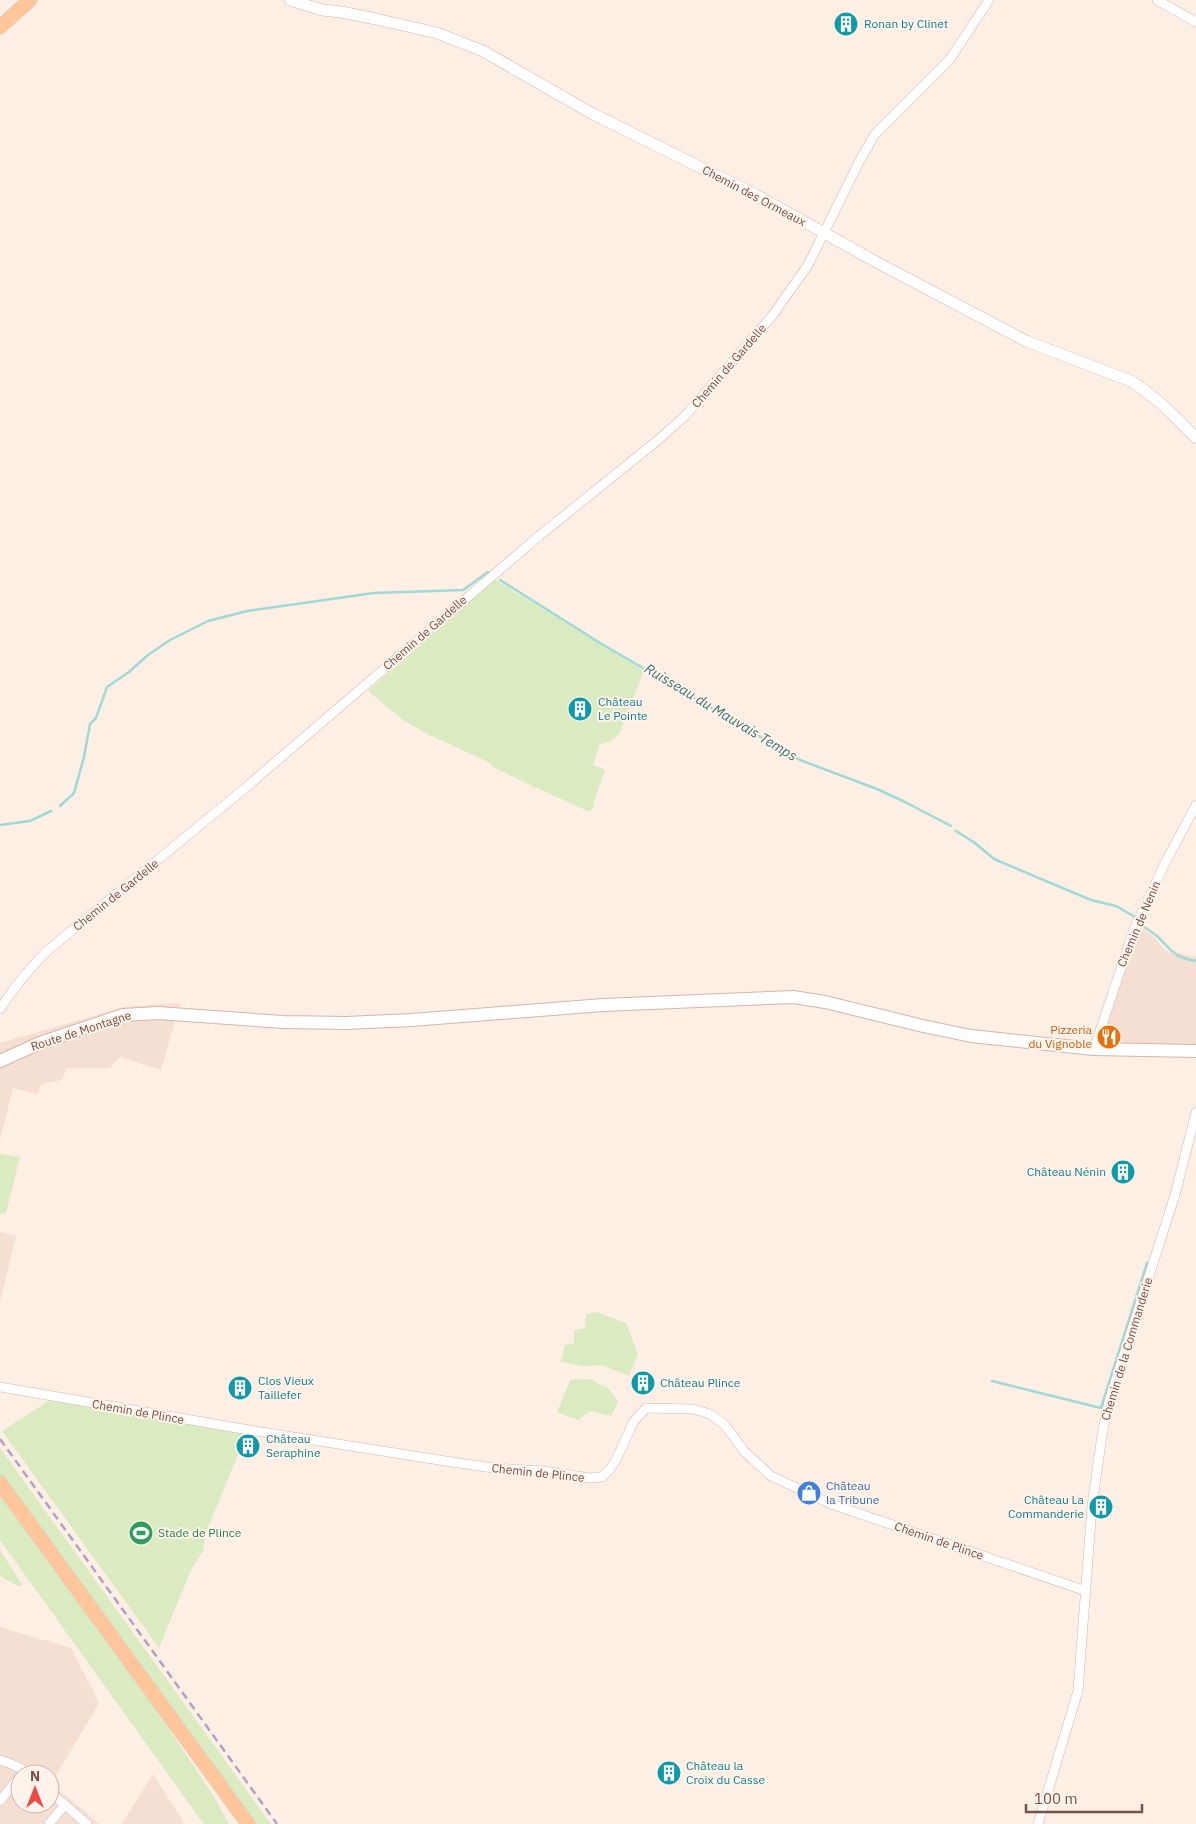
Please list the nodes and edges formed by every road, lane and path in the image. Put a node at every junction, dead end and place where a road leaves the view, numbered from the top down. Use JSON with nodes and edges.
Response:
{"nodes":[{"id":1,"x":30,"y":0,"type":"edge"},
{"id":2,"x":290,"y":0,"type":"edge"},
{"id":3,"x":989,"y":0,"type":"edge"},
{"id":4,"x":1157,"y":0,"type":"edge"},
{"id":5,"x":1196,"y":22,"type":"edge"},
{"id":6,"x":0,"y":28,"type":"edge"},
{"id":7,"x":824,"y":234,"type":"junction"},
{"id":8,"x":1196,"y":438,"type":"edge"},
{"id":9,"x":1196,"y":805,"type":"edge"},
{"id":10,"x":0,"y":1009,"type":"edge"},
{"id":11,"x":1094,"y":1049,"type":"junction"},
{"id":12,"x":1196,"y":1051,"type":"edge"},
{"id":13,"x":0,"y":1061,"type":"edge"},
{"id":14,"x":1196,"y":1112,"type":"edge"},
{"id":15,"x":0,"y":1387,"type":"edge"},
{"id":16,"x":0,"y":1483,"type":"edge"},
{"id":17,"x":1086,"y":1591,"type":"junction"},
{"id":18,"x":10,"y":1789,"type":"edge"},
{"id":19,"x":0,"y":1800,"type":"edge"},
{"id":20,"x":60,"y":1802,"type":"edge"},
{"id":21,"x":64,"y":1806,"type":"junction"},
{"id":22,"x":49,"y":1824,"type":"edge"},
{"id":23,"x":87,"y":1824,"type":"edge"},
{"id":24,"x":248,"y":1824,"type":"edge"},
{"id":25,"x":1038,"y":1824,"type":"edge"}],
"edges":[{"from":1,"to":6,"type":"main road"},
{"from":2,"to":7,"type":"street","name":"Chemin des Ormeaux"},
{"from":3,"to":7,"type":"street","name":"Chemin de Gardelle"},
{"from":4,"to":5,"type":"street"},
{"from":7,"to":8,"type":"street","name":"Chemin des Ormeaux"},
{"from":7,"to":10,"type":"street","name":"Chemin de Gardelle"},
{"from":9,"to":11,"type":"street","name":"Chemin de Nenin"},
{"from":11,"to":12,"type":"main road","name":"Route de Montagne"},
{"from":11,"to":13,"type":"main road","name":"Route de Montagne"},
{"from":14,"to":17,"type":"street","name":"Chemin de la Commanderie"},
{"from":15,"to":17,"type":"street","name":"Chemin de Plince"},
{"from":16,"to":24,"type":"main road"},
{"from":17,"to":25,"type":"street","name":"Chemin de la Commanderie"},
{"from":18,"to":19,"type":"street"},
{"from":20,"to":21,"type":"street"},
{"from":21,"to":22,"type":"street"},
{"from":21,"to":23,"type":"street"}]}
